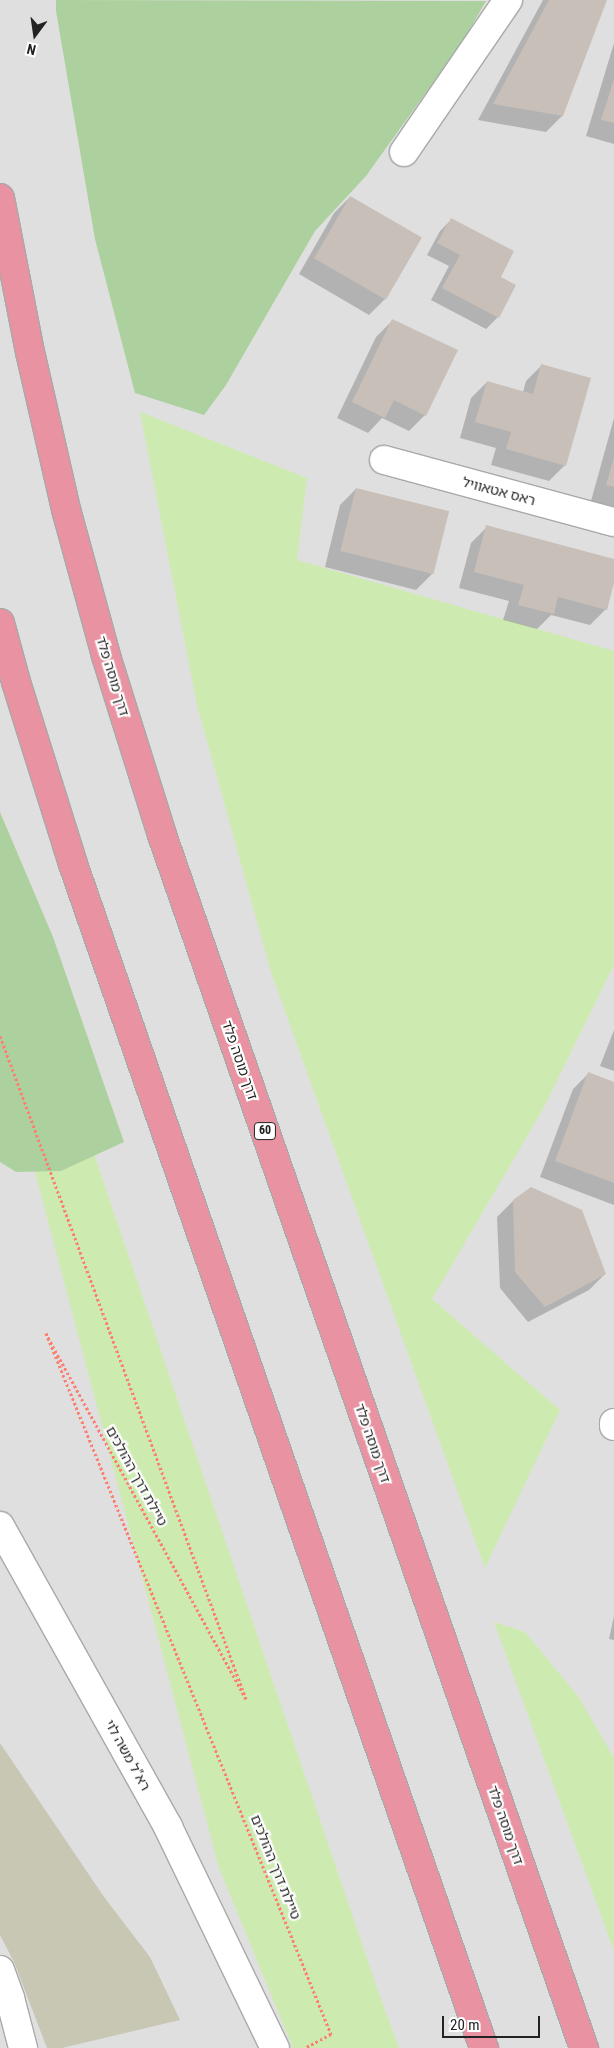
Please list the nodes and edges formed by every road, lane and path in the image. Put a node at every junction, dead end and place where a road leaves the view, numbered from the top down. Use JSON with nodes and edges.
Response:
{"nodes":[{"id":1,"x":508,"y":0,"type":"edge"},
{"id":2,"x":404,"y":152,"type":"dead end"},
{"id":3,"x":0,"y":198,"type":"edge"},
{"id":4,"x":384,"y":460,"type":"dead end"},
{"id":5,"x":614,"y":522,"type":"edge"},
{"id":6,"x":0,"y":623,"type":"edge"},
{"id":7,"x":0,"y":1036,"type":"edge"},
{"id":8,"x":0,"y":1526,"type":"edge"},
{"id":9,"x":0,"y":1970,"type":"edge"},
{"id":10,"x":23,"y":2048,"type":"edge"},
{"id":11,"x":275,"y":2048,"type":"edge"},
{"id":12,"x":305,"y":2048,"type":"edge"},
{"id":13,"x":484,"y":2048,"type":"edge"},
{"id":14,"x":584,"y":2048,"type":"edge"}],
"edges":[{"from":1,"to":2,"type":"street"},
{"from":3,"to":14,"type":"highway","name":"דרך מוסה פלד","number":"60"},
{"from":4,"to":5,"type":"street","name":"ראס אטאוויל"},
{"from":6,"to":13,"type":"highway"},
{"from":7,"to":12,"type":"path","name":"טיילת דרך ההולכים"},
{"from":8,"to":11,"type":"street","name":"רא\"ל משה לוי"},
{"from":9,"to":10,"type":"street"}]}
